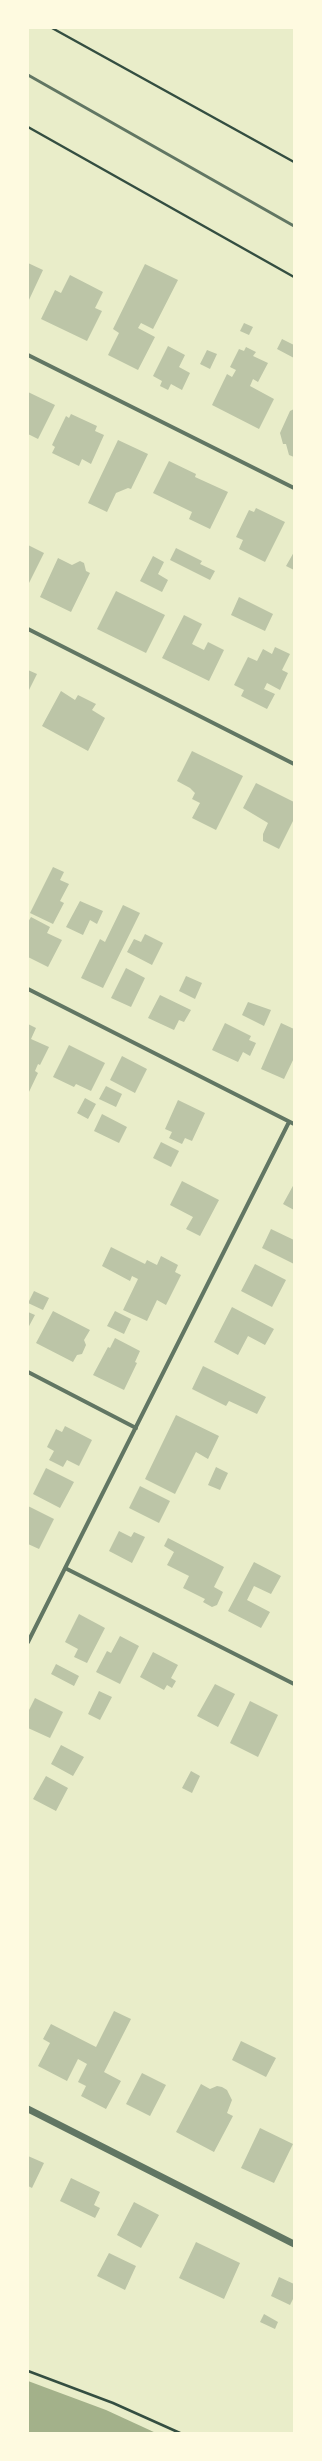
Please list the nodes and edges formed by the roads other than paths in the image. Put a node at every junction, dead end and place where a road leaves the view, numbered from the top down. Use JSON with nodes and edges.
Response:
{"nodes":[{"id":1,"x":28,"y":75,"type":"edge"},
{"id":2,"x":294,"y":226,"type":"edge"},
{"id":3,"x":28,"y":355,"type":"edge"},
{"id":4,"x":294,"y":488,"type":"edge"},
{"id":5,"x":28,"y":629,"type":"edge"},
{"id":6,"x":294,"y":764,"type":"edge"},
{"id":7,"x":28,"y":989,"type":"edge"},
{"id":8,"x":289,"y":1122,"type":"junction"},
{"id":9,"x":294,"y":1124,"type":"edge"},
{"id":10,"x":28,"y":1372,"type":"edge"},
{"id":11,"x":136,"y":1428,"type":"junction"},
{"id":12,"x":65,"y":1568,"type":"junction"},
{"id":13,"x":28,"y":1642,"type":"edge"},
{"id":14,"x":294,"y":1684,"type":"edge"},
{"id":15,"x":28,"y":2109,"type":"edge"},
{"id":16,"x":294,"y":2244,"type":"edge"}],
"edges":[{"from":1,"to":2,"type":"lane"},
{"from":3,"to":4,"type":"street"},
{"from":5,"to":6,"type":"street"},
{"from":7,"to":8,"type":"street"},
{"from":8,"to":9,"type":"street"},
{"from":8,"to":11,"type":"street"},
{"from":10,"to":11,"type":"street"},
{"from":11,"to":12,"type":"street"},
{"from":12,"to":13,"type":"street"},
{"from":12,"to":14,"type":"street"},
{"from":15,"to":16,"type":"street"}]}
